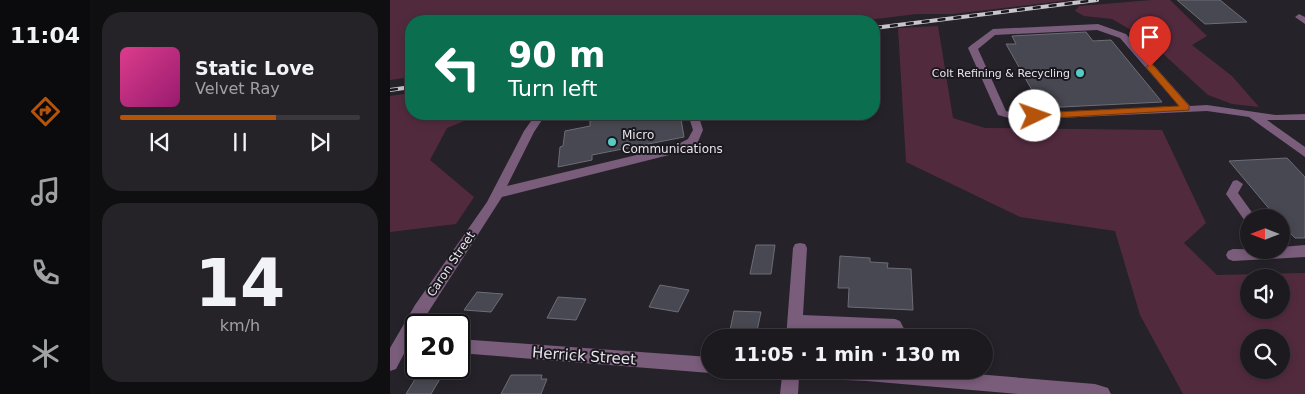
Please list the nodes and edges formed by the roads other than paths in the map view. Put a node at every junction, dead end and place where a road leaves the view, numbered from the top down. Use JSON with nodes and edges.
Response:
{"nodes":[{"id":1,"x":1186,"y":108,"type":"junction"},
{"id":2,"x":1253,"y":115,"type":"junction"},
{"id":3,"x":1305,"y":116,"type":"edge"},
{"id":4,"x":536,"y":120,"type":"edge"},
{"id":5,"x":694,"y":120,"type":"edge"},
{"id":6,"x":1305,"y":153,"type":"edge"},
{"id":7,"x":1238,"y":184,"type":"dead end"},
{"id":8,"x":499,"y":193,"type":"junction"},
{"id":9,"x":1243,"y":209,"type":"edge"},
{"id":10,"x":800,"y":248,"type":"dead end"},
{"id":11,"x":1290,"y":251,"type":"edge"},
{"id":12,"x":1305,"y":251,"type":"edge"},
{"id":13,"x":1240,"y":254,"type":"edge"},
{"id":14,"x":1233,"y":255,"type":"dead end"},
{"id":15,"x":419,"y":314,"type":"edge"},
{"id":16,"x":795,"y":321,"type":"junction"},
{"id":17,"x":795,"y":329,"type":"edge"},
{"id":18,"x":896,"y":329,"type":"edge"},
{"id":19,"x":405,"y":347,"type":"edge"},
{"id":20,"x":470,"y":347,"type":"edge"},
{"id":21,"x":390,"y":362,"type":"edge"},
{"id":22,"x":701,"y":364,"type":"edge"},
{"id":23,"x":790,"y":379,"type":"edge"},
{"id":24,"x":965,"y":379,"type":"edge"},
{"id":25,"x":789,"y":394,"type":"edge"},
{"id":26,"x":1102,"y":394,"type":"edge"}],
"edges":[{"from":1,"to":1,"type":"street"},
{"from":1,"to":2,"type":"street"},
{"from":2,"to":3,"type":"street"},
{"from":2,"to":6,"type":"street"},
{"from":4,"to":8,"type":"street","name":"Caron Street"},
{"from":5,"to":8,"type":"street"},
{"from":7,"to":9,"type":"street"},
{"from":8,"to":15,"type":"street","name":"Caron Street"},
{"from":10,"to":16,"type":"street"},
{"from":11,"to":12,"type":"street"},
{"from":13,"to":14,"type":"street"},
{"from":16,"to":17,"type":"street"},
{"from":16,"to":18,"type":"street"},
{"from":19,"to":21,"type":"street","name":"Caron Street"},
{"from":20,"to":22,"type":"street","name":"Herrick Street"},
{"from":23,"to":25,"type":"street"},
{"from":24,"to":26,"type":"street"}]}
